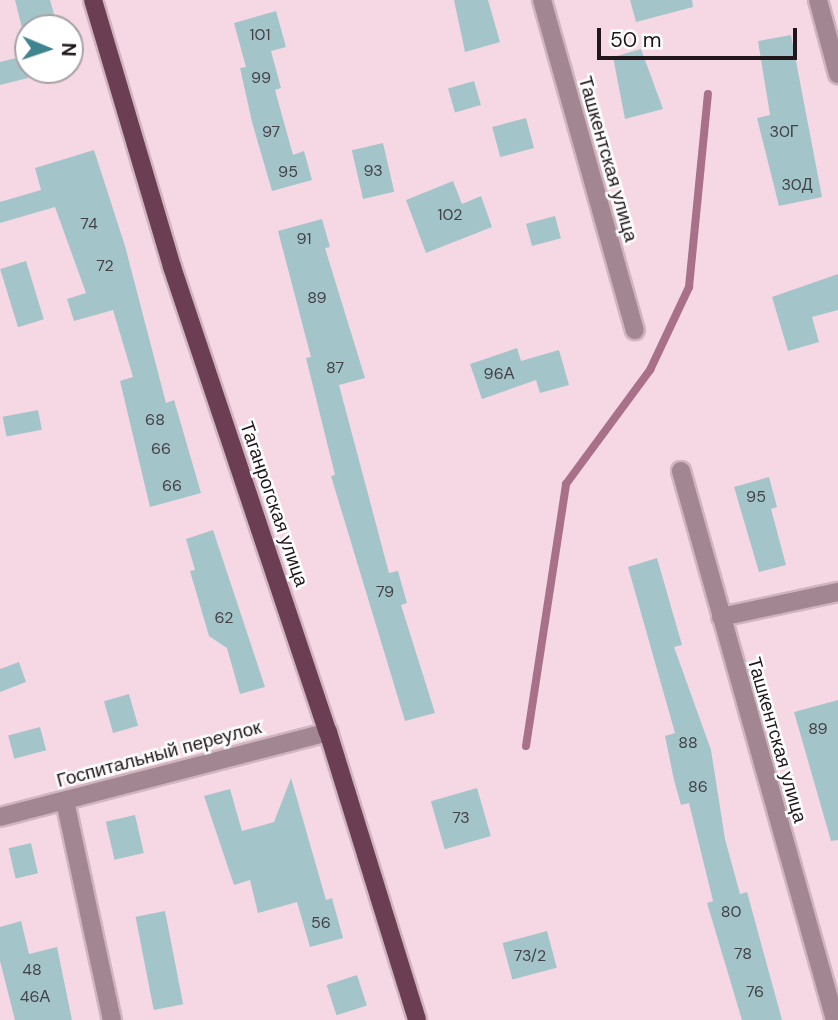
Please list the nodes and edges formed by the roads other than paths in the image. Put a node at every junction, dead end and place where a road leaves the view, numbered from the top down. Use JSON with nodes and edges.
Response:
{"nodes":[{"id":1,"x":93,"y":0,"type":"edge"},
{"id":2,"x":541,"y":0,"type":"edge"},
{"id":3,"x":818,"y":0,"type":"edge"},
{"id":4,"x":838,"y":74,"type":"edge"},
{"id":5,"x":635,"y":330,"type":"dead end"},
{"id":6,"x":681,"y":471,"type":"dead end"},
{"id":7,"x":838,"y":592,"type":"edge"},
{"id":8,"x":721,"y":617,"type":"junction"},
{"id":9,"x":328,"y":732,"type":"junction"},
{"id":10,"x":65,"y":801,"type":"junction"},
{"id":11,"x":0,"y":817,"type":"edge"},
{"id":12,"x":112,"y":1020,"type":"edge"},
{"id":13,"x":417,"y":1020,"type":"edge"},
{"id":14,"x":835,"y":1020,"type":"edge"}],
"edges":[{"from":1,"to":9,"type":"main road","name":"Таганрогская улица"},
{"from":2,"to":5,"type":"street","name":"Ташкентская улица"},
{"from":3,"to":4,"type":"street"},
{"from":6,"to":8,"type":"street","name":"Ташкентская улица"},
{"from":7,"to":8,"type":"street"},
{"from":8,"to":14,"type":"street","name":"Ташкентская улица"},
{"from":9,"to":10,"type":"street","name":"Госпитальный переулок"},
{"from":9,"to":13,"type":"main road","name":"Таганрогская улица"},
{"from":10,"to":11,"type":"street","name":"Госпитальный переулок"},
{"from":10,"to":12,"type":"street"}]}
